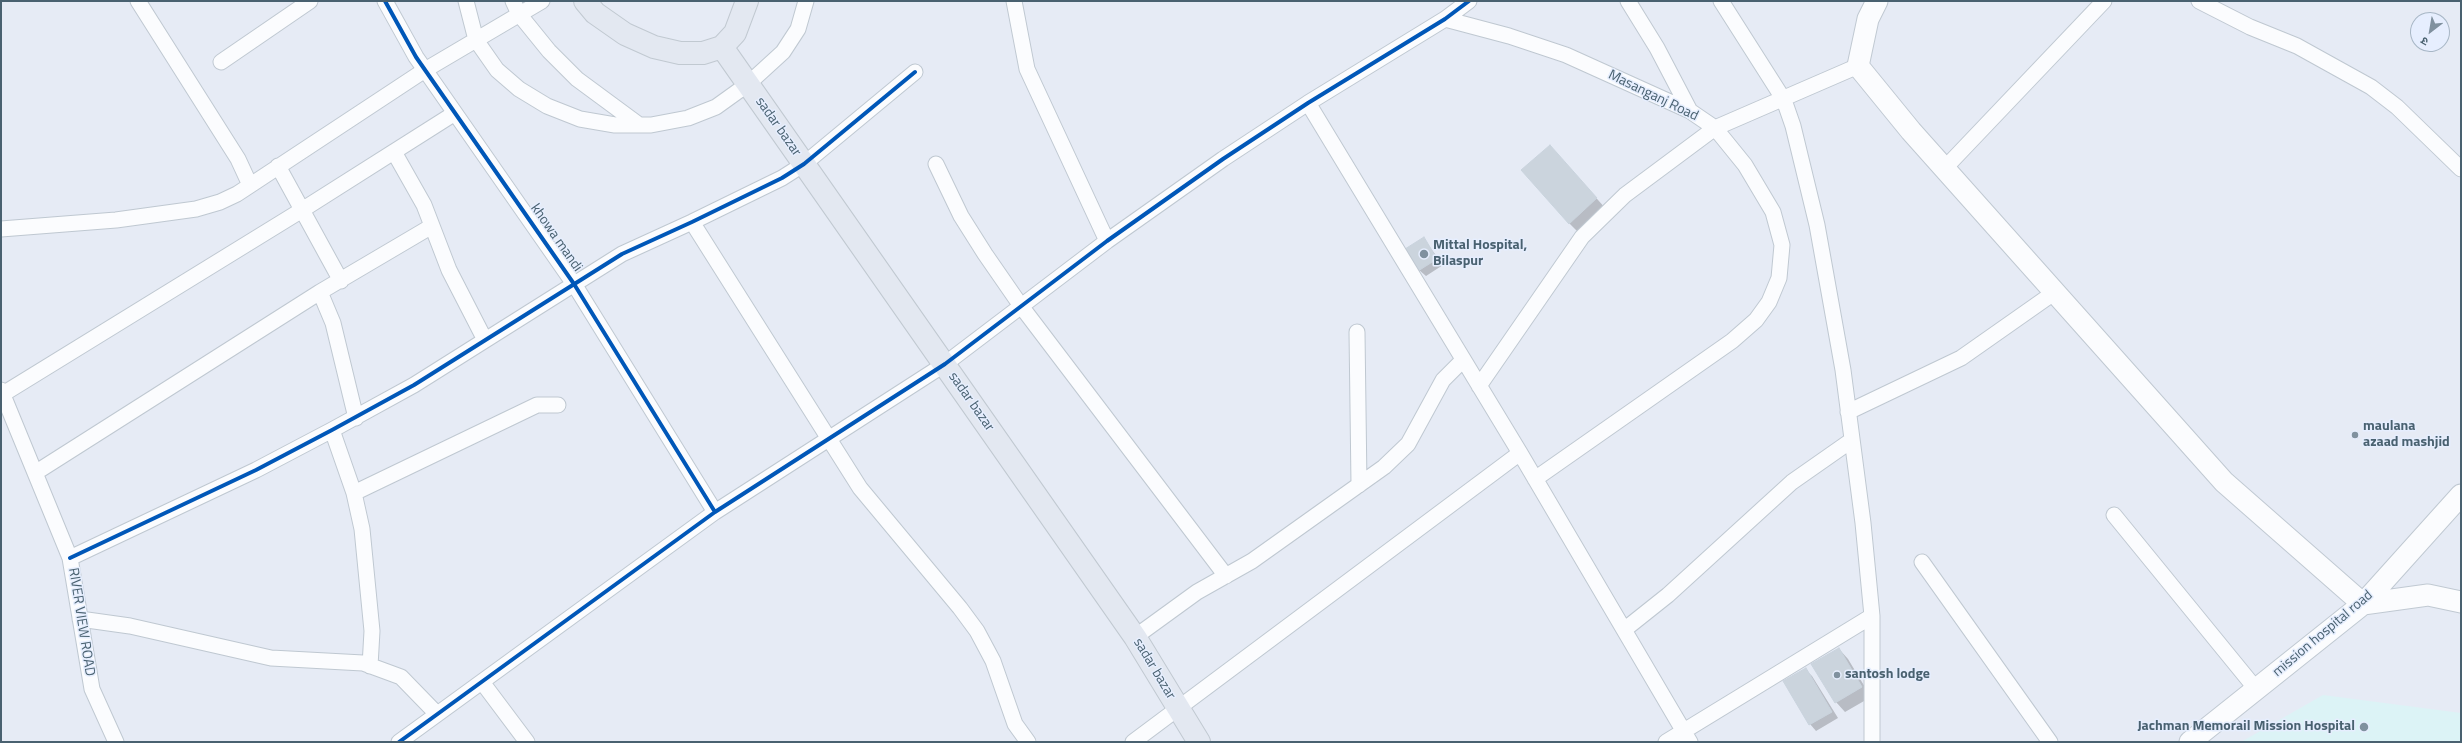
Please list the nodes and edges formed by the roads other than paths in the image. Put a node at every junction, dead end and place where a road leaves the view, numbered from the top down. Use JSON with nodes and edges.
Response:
{"nodes":[{"id":1,"x":138,"y":1,"type":"edge"},
{"id":2,"x":310,"y":1,"type":"edge"},
{"id":3,"x":385,"y":1,"type":"edge"},
{"id":4,"x":466,"y":1,"type":"edge"},
{"id":5,"x":542,"y":1,"type":"edge"},
{"id":6,"x":585,"y":1,"type":"edge"},
{"id":7,"x":748,"y":1,"type":"edge"},
{"id":8,"x":806,"y":1,"type":"edge"},
{"id":9,"x":1014,"y":1,"type":"edge"},
{"id":10,"x":1469,"y":1,"type":"edge"},
{"id":11,"x":1628,"y":1,"type":"edge"},
{"id":12,"x":1721,"y":1,"type":"edge"},
{"id":13,"x":1877,"y":1,"type":"edge"},
{"id":14,"x":2104,"y":1,"type":"edge"},
{"id":15,"x":2199,"y":1,"type":"edge"},
{"id":16,"x":516,"y":8,"type":"edge"},
{"id":17,"x":1445,"y":19,"type":"junction"},
{"id":18,"x":476,"y":40,"type":"junction"},
{"id":19,"x":722,"y":47,"type":"junction"},
{"id":20,"x":221,"y":62,"type":"dead end"},
{"id":21,"x":1858,"y":66,"type":"junction"},
{"id":22,"x":426,"y":70,"type":"junction"},
{"id":23,"x":915,"y":72,"type":"dead end"},
{"id":24,"x":748,"y":84,"type":"junction"},
{"id":25,"x":1784,"y":100,"type":"junction"},
{"id":26,"x":1308,"y":103,"type":"junction"},
{"id":27,"x":1690,"y":111,"type":"junction"},
{"id":28,"x":454,"y":113,"type":"junction"},
{"id":29,"x":638,"y":124,"type":"junction"},
{"id":30,"x":1715,"y":128,"type":"junction"},
{"id":31,"x":394,"y":152,"type":"junction"},
{"id":32,"x":804,"y":164,"type":"junction"},
{"id":33,"x":936,"y":164,"type":"dead end"},
{"id":34,"x":278,"y":166,"type":"junction"},
{"id":35,"x":1945,"y":168,"type":"junction"},
{"id":36,"x":2461,"y":169,"type":"edge"},
{"id":37,"x":250,"y":184,"type":"junction"},
{"id":38,"x":302,"y":210,"type":"junction"},
{"id":39,"x":692,"y":222,"type":"junction"},
{"id":40,"x":432,"y":226,"type":"junction"},
{"id":41,"x":1,"y":229,"type":"edge"},
{"id":42,"x":1107,"y":240,"type":"junction"},
{"id":43,"x":341,"y":280,"type":"junction"},
{"id":44,"x":574,"y":284,"type":"junction"},
{"id":45,"x":320,"y":292,"type":"junction"},
{"id":46,"x":2055,"y":292,"type":"junction"},
{"id":47,"x":1021,"y":306,"type":"junction"},
{"id":48,"x":1356,"y":332,"type":"dead end"},
{"id":49,"x":485,"y":340,"type":"junction"},
{"id":50,"x":1463,"y":360,"type":"junction"},
{"id":51,"x":945,"y":364,"type":"junction"},
{"id":52,"x":1479,"y":386,"type":"junction"},
{"id":53,"x":2,"y":392,"type":"edge"},
{"id":54,"x":558,"y":405,"type":"dead end"},
{"id":55,"x":1848,"y":412,"type":"junction"},
{"id":56,"x":356,"y":418,"type":"junction"},
{"id":57,"x":332,"y":430,"type":"junction"},
{"id":58,"x":828,"y":438,"type":"junction"},
{"id":59,"x":1852,"y":440,"type":"junction"},
{"id":60,"x":1520,"y":453,"type":"junction"},
{"id":61,"x":35,"y":473,"type":"junction"},
{"id":62,"x":1535,"y":479,"type":"junction"},
{"id":63,"x":1359,"y":484,"type":"junction"},
{"id":64,"x":354,"y":493,"type":"junction"},
{"id":65,"x":2461,"y":495,"type":"edge"},
{"id":66,"x":715,"y":512,"type":"junction"},
{"id":67,"x":2114,"y":515,"type":"dead end"},
{"id":68,"x":70,"y":558,"type":"junction"},
{"id":69,"x":1922,"y":562,"type":"dead end"},
{"id":70,"x":1226,"y":576,"type":"junction"},
{"id":71,"x":2461,"y":602,"type":"edge"},
{"id":72,"x":2363,"y":604,"type":"junction"},
{"id":73,"x":1872,"y":616,"type":"junction"},
{"id":74,"x":80,"y":619,"type":"junction"},
{"id":75,"x":1624,"y":630,"type":"junction"},
{"id":76,"x":1135,"y":637,"type":"junction"},
{"id":77,"x":370,"y":666,"type":"junction"},
{"id":78,"x":482,"y":682,"type":"junction"},
{"id":79,"x":2256,"y":689,"type":"junction"},
{"id":80,"x":1179,"y":710,"type":"junction"},
{"id":81,"x":437,"y":714,"type":"junction"},
{"id":82,"x":1687,"y":736,"type":"edge"},
{"id":83,"x":116,"y":742,"type":"edge"},
{"id":84,"x":399,"y":742,"type":"edge"},
{"id":85,"x":527,"y":742,"type":"edge"},
{"id":86,"x":1028,"y":742,"type":"edge"},
{"id":87,"x":1133,"y":742,"type":"edge"},
{"id":88,"x":1198,"y":742,"type":"edge"},
{"id":89,"x":1666,"y":742,"type":"edge"},
{"id":90,"x":1872,"y":742,"type":"edge"},
{"id":91,"x":2050,"y":742,"type":"edge"},
{"id":92,"x":2190,"y":742,"type":"edge"}],
"edges":[{"from":1,"to":37,"type":"street"},
{"from":2,"to":20,"type":"street"},
{"from":3,"to":22,"type":"street","name":"khowa mandi"},
{"from":4,"to":18,"type":"street"},
{"from":5,"to":16,"type":"street"},
{"from":6,"to":19,"type":"main road"},
{"from":7,"to":19,"type":"main road"},
{"from":8,"to":24,"type":"street"},
{"from":9,"to":42,"type":"street"},
{"from":10,"to":17,"type":"street"},
{"from":11,"to":27,"type":"street"},
{"from":12,"to":25,"type":"street"},
{"from":13,"to":21,"type":"street"},
{"from":14,"to":35,"type":"street"},
{"from":15,"to":36,"type":"street"},
{"from":16,"to":18,"type":"street"},
{"from":16,"to":29,"type":"street"},
{"from":17,"to":26,"type":"street"},
{"from":17,"to":27,"type":"street","name":"Masanganj Road"},
{"from":18,"to":22,"type":"street"},
{"from":18,"to":29,"type":"street"},
{"from":19,"to":24,"type":"main road","name":"sadar bazar"},
{"from":21,"to":25,"type":"street","name":"Masanganj Road"},
{"from":21,"to":35,"type":"street"},
{"from":22,"to":28,"type":"street","name":"khowa mandi"},
{"from":22,"to":34,"type":"street"},
{"from":23,"to":32,"type":"street"},
{"from":24,"to":29,"type":"street"},
{"from":24,"to":32,"type":"main road","name":"sadar bazar"},
{"from":25,"to":30,"type":"street","name":"Masanganj Road"},
{"from":25,"to":55,"type":"street"},
{"from":26,"to":42,"type":"street"},
{"from":26,"to":50,"type":"street"},
{"from":27,"to":30,"type":"street","name":"Masanganj Road"},
{"from":28,"to":31,"type":"street"},
{"from":28,"to":44,"type":"street","name":"khowa mandi"},
{"from":30,"to":52,"type":"street"},
{"from":30,"to":62,"type":"street"},
{"from":31,"to":38,"type":"street"},
{"from":31,"to":40,"type":"street"},
{"from":32,"to":39,"type":"street"},
{"from":32,"to":51,"type":"main road","name":"sadar bazar"},
{"from":33,"to":47,"type":"street"},
{"from":34,"to":37,"type":"street"},
{"from":34,"to":38,"type":"street"},
{"from":35,"to":46,"type":"street"},
{"from":37,"to":41,"type":"street"},
{"from":38,"to":43,"type":"street"},
{"from":38,"to":53,"type":"street"},
{"from":39,"to":44,"type":"street"},
{"from":39,"to":58,"type":"street"},
{"from":40,"to":43,"type":"street"},
{"from":40,"to":49,"type":"street"},
{"from":42,"to":47,"type":"street"},
{"from":43,"to":45,"type":"street"},
{"from":44,"to":49,"type":"street"},
{"from":44,"to":66,"type":"street","name":"khowa mandi"},
{"from":45,"to":56,"type":"street"},
{"from":45,"to":61,"type":"street"},
{"from":46,"to":55,"type":"street"},
{"from":46,"to":72,"type":"street"},
{"from":47,"to":51,"type":"street"},
{"from":47,"to":70,"type":"street"},
{"from":48,"to":63,"type":"street"},
{"from":49,"to":56,"type":"street"},
{"from":50,"to":52,"type":"street"},
{"from":50,"to":63,"type":"street"},
{"from":51,"to":58,"type":"street"},
{"from":51,"to":76,"type":"main road","name":"sadar bazar"},
{"from":52,"to":60,"type":"street"},
{"from":53,"to":61,"type":"street","name":"RIVER VIEW ROAD"},
{"from":54,"to":64,"type":"street"},
{"from":55,"to":59,"type":"street"},
{"from":56,"to":57,"type":"street"},
{"from":57,"to":64,"type":"street"},
{"from":57,"to":68,"type":"street"},
{"from":58,"to":66,"type":"street"},
{"from":58,"to":86,"type":"street"},
{"from":59,"to":73,"type":"street"},
{"from":59,"to":75,"type":"street"},
{"from":60,"to":62,"type":"street"},
{"from":60,"to":80,"type":"street"},
{"from":61,"to":68,"type":"street","name":"RIVER VIEW ROAD"},
{"from":62,"to":75,"type":"street"},
{"from":63,"to":70,"type":"street"},
{"from":64,"to":77,"type":"street"},
{"from":65,"to":72,"type":"street","name":"mission hospital road"},
{"from":66,"to":78,"type":"street"},
{"from":67,"to":79,"type":"street"},
{"from":68,"to":74,"type":"street","name":"RIVER VIEW ROAD"},
{"from":69,"to":91,"type":"street"},
{"from":70,"to":76,"type":"street"},
{"from":71,"to":72,"type":"street"},
{"from":72,"to":79,"type":"street","name":"mission hospital road"},
{"from":73,"to":82,"type":"street"},
{"from":73,"to":90,"type":"street"},
{"from":74,"to":77,"type":"street"},
{"from":74,"to":83,"type":"street","name":"RIVER VIEW ROAD"},
{"from":75,"to":82,"type":"street"},
{"from":76,"to":80,"type":"main road","name":"sadar bazar"},
{"from":77,"to":81,"type":"street"},
{"from":78,"to":81,"type":"street"},
{"from":78,"to":85,"type":"street"},
{"from":79,"to":92,"type":"street","name":"mission hospital road"},
{"from":80,"to":87,"type":"street"},
{"from":80,"to":88,"type":"main road","name":"sadar bazar"},
{"from":81,"to":84,"type":"street"},
{"from":82,"to":89,"type":"street"}]}
